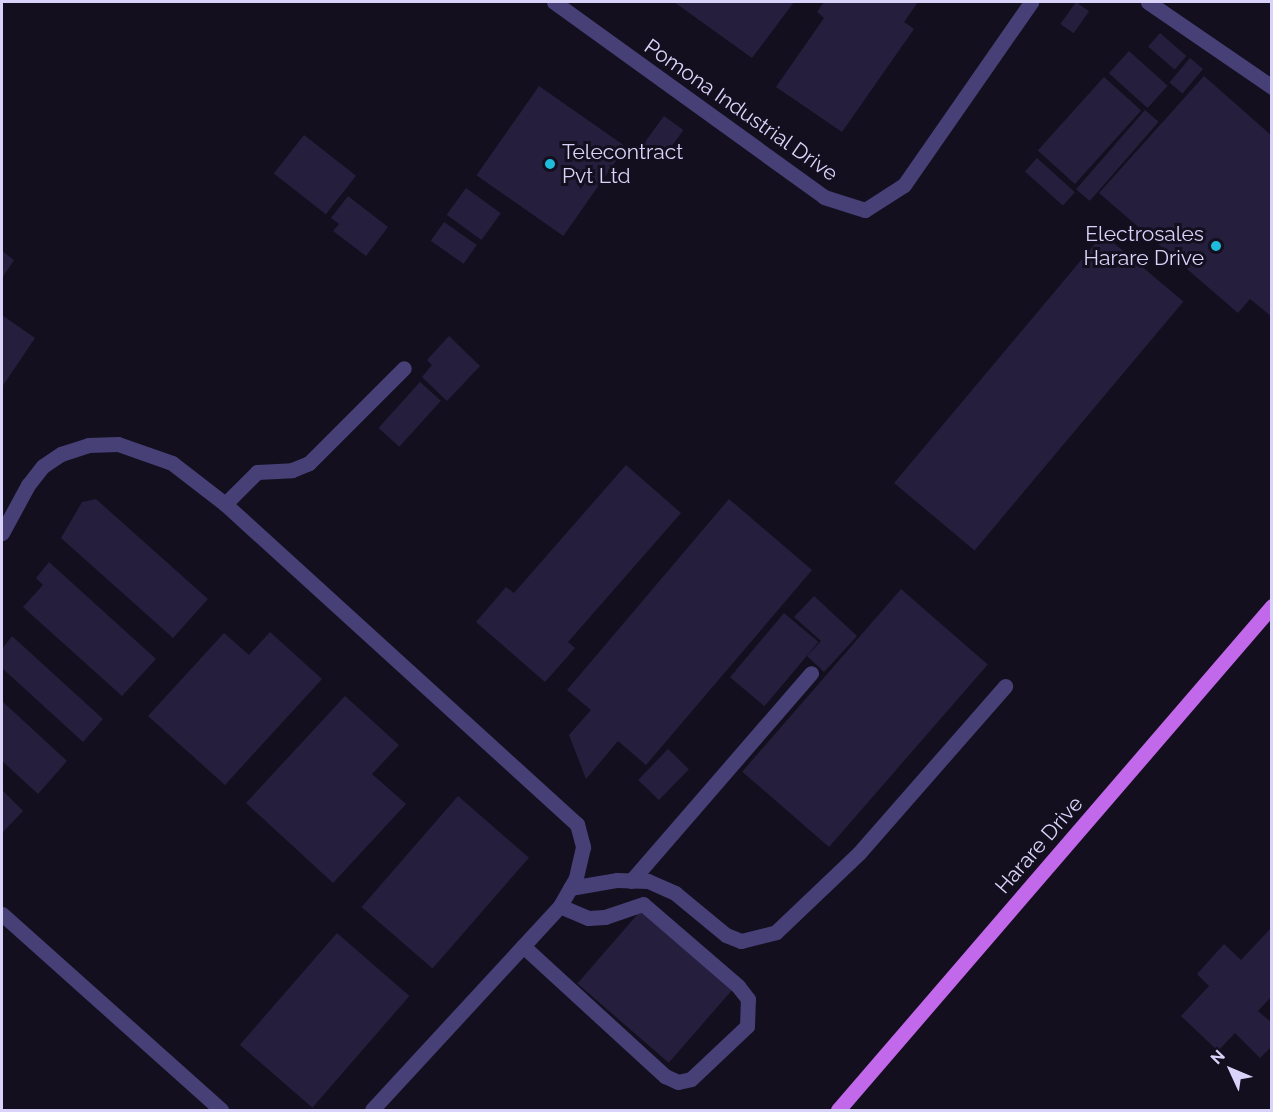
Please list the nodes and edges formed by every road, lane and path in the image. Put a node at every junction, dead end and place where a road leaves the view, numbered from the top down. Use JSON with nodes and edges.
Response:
{"nodes":[{"id":1,"x":554,"y":2,"type":"edge"},
{"id":2,"x":1031,"y":2,"type":"edge"},
{"id":3,"x":1148,"y":2,"type":"edge"},
{"id":4,"x":1272,"y":87,"type":"edge"},
{"id":5,"x":404,"y":368,"type":"dead end"},
{"id":6,"x":225,"y":504,"type":"junction"},
{"id":7,"x":2,"y":533,"type":"edge"},
{"id":8,"x":1272,"y":606,"type":"edge"},
{"id":9,"x":811,"y":673,"type":"dead end"},
{"id":10,"x":1005,"y":686,"type":"dead end"},
{"id":11,"x":631,"y":881,"type":"junction"},
{"id":12,"x":570,"y":888,"type":"junction"},
{"id":13,"x":560,"y":906,"type":"junction"},
{"id":14,"x":2,"y":914,"type":"edge"},
{"id":15,"x":523,"y":946,"type":"junction"},
{"id":16,"x":221,"y":1110,"type":"edge"},
{"id":17,"x":372,"y":1110,"type":"edge"},
{"id":18,"x":838,"y":1110,"type":"edge"}],
"edges":[{"from":1,"to":2,"type":"street","name":"Pomona Industrial Drive"},
{"from":3,"to":4,"type":"street"},
{"from":5,"to":6,"type":"street"},
{"from":6,"to":7,"type":"street"},
{"from":6,"to":12,"type":"street"},
{"from":8,"to":18,"type":"main road","name":"Harare Drive"},
{"from":9,"to":11,"type":"street"},
{"from":10,"to":11,"type":"street"},
{"from":11,"to":12,"type":"street"},
{"from":12,"to":13,"type":"street"},
{"from":13,"to":15,"type":"street"},
{"from":13,"to":15,"type":"street"},
{"from":14,"to":16,"type":"street"},
{"from":15,"to":17,"type":"street"}]}
